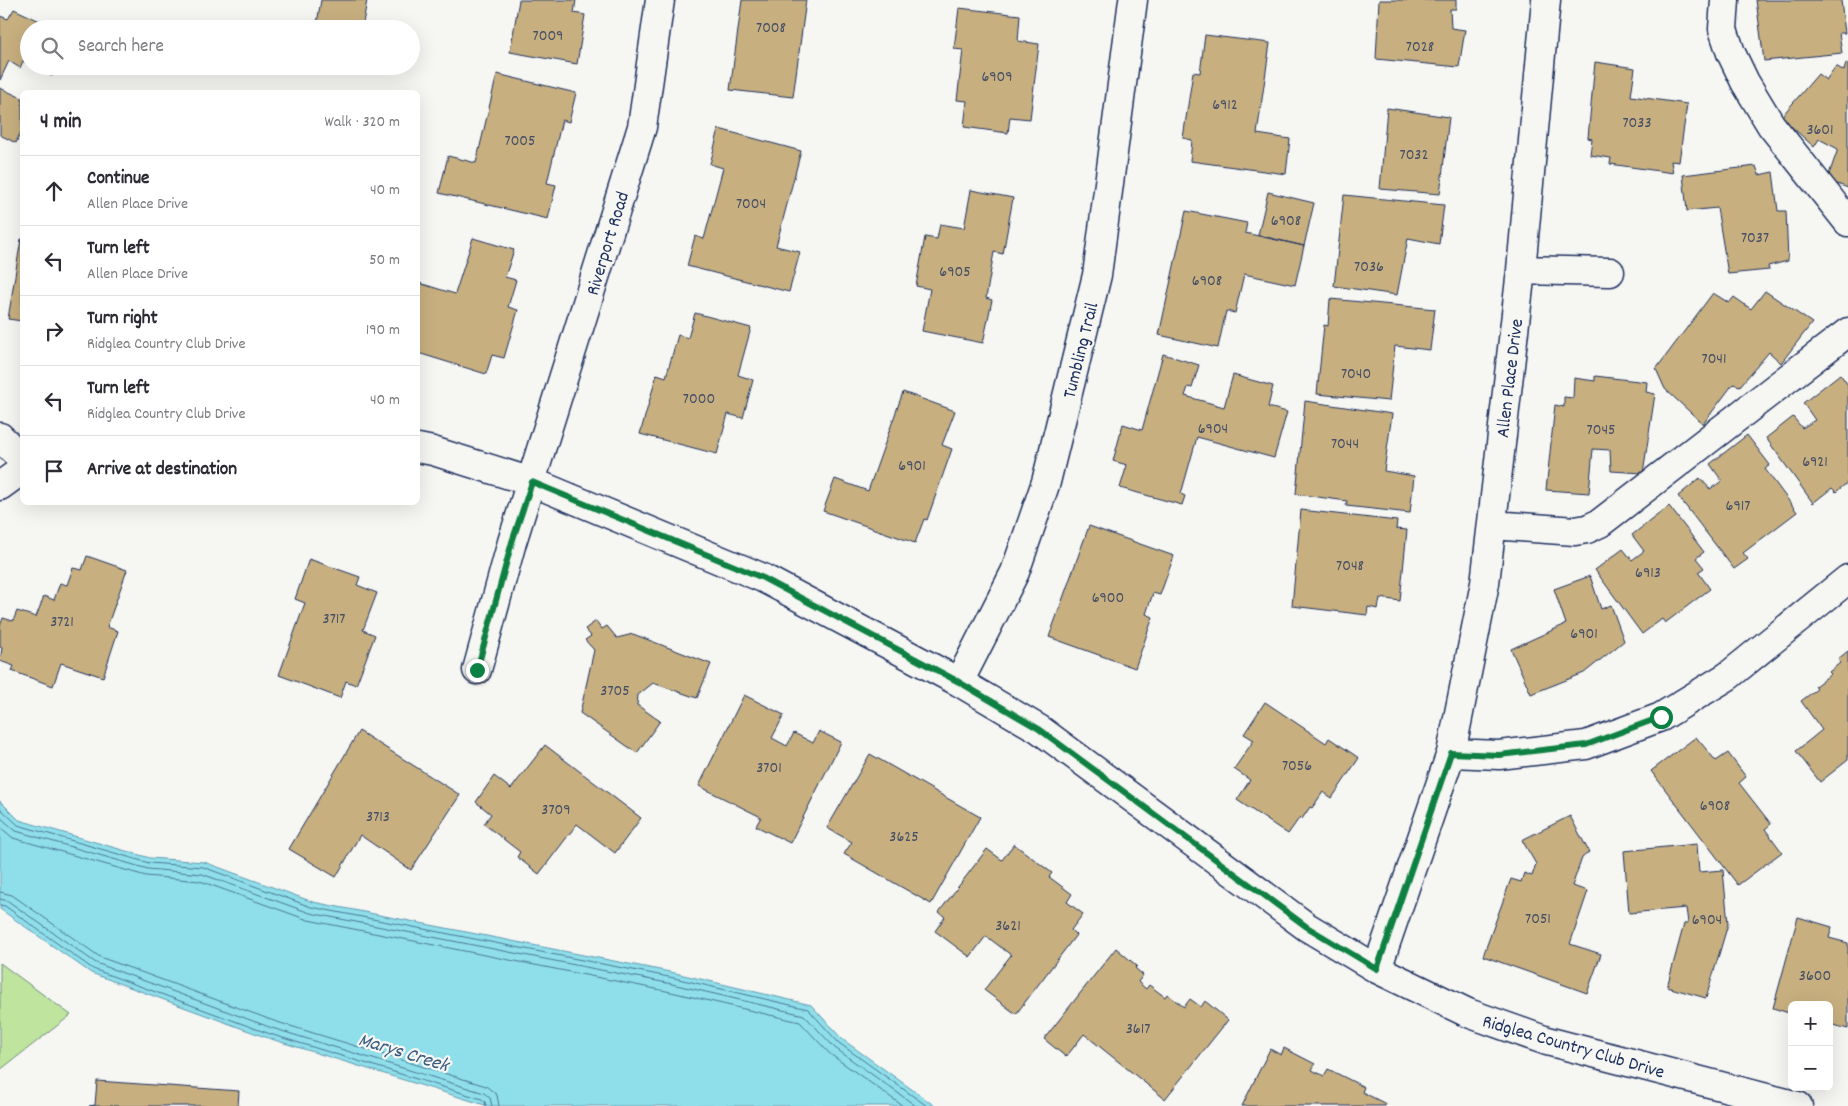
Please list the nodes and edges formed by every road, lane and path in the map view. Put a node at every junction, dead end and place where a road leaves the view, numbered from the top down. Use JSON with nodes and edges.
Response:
{"nodes":[{"id":1,"x":660,"y":0,"type":"edge"},
{"id":2,"x":1133,"y":0,"type":"edge"},
{"id":3,"x":1546,"y":0,"type":"edge"},
{"id":4,"x":1725,"y":0,"type":"edge"},
{"id":5,"x":1848,"y":222,"type":"edge"},
{"id":6,"x":1521,"y":270,"type":"junction"},
{"id":7,"x":1610,"y":272,"type":"dead end"},
{"id":8,"x":1848,"y":332,"type":"edge"},
{"id":9,"x":0,"y":437,"type":"edge"},
{"id":10,"x":420,"y":448,"type":"edge"},
{"id":11,"x":20,"y":457,"type":"edge"},
{"id":12,"x":20,"y":471,"type":"edge"},
{"id":13,"x":532,"y":482,"type":"junction"},
{"id":14,"x":0,"y":486,"type":"edge"},
{"id":15,"x":1492,"y":525,"type":"junction"},
{"id":16,"x":1848,"y":579,"type":"edge"},
{"id":17,"x":477,"y":670,"type":"dead end"},
{"id":18,"x":959,"y":682,"type":"junction"},
{"id":19,"x":1451,"y":753,"type":"junction"},
{"id":20,"x":1377,"y":969,"type":"junction"},
{"id":21,"x":1798,"y":1106,"type":"edge"}],
"edges":[{"from":1,"to":13,"type":"street","name":"Riverport Road"},
{"from":2,"to":18,"type":"street","name":"Tumbling Trail"},
{"from":3,"to":6,"type":"street","name":"Allen Place Drive"},
{"from":4,"to":5,"type":"street"},
{"from":6,"to":7,"type":"street"},
{"from":6,"to":15,"type":"street","name":"Allen Place Drive"},
{"from":8,"to":15,"type":"street"},
{"from":9,"to":11,"type":"street"},
{"from":10,"to":13,"type":"street","name":"Ridglea Country Club Drive"},
{"from":12,"to":14,"type":"street"},
{"from":13,"to":17,"type":"street"},
{"from":13,"to":18,"type":"street","name":"Ridglea Country Club Drive"},
{"from":15,"to":19,"type":"street","name":"Allen Place Drive"},
{"from":16,"to":19,"type":"street"},
{"from":18,"to":20,"type":"street","name":"Ridglea Country Club Drive"},
{"from":19,"to":20,"type":"street","name":"Allen Place Drive"},
{"from":20,"to":21,"type":"street","name":"Ridglea Country Club Drive"}]}
